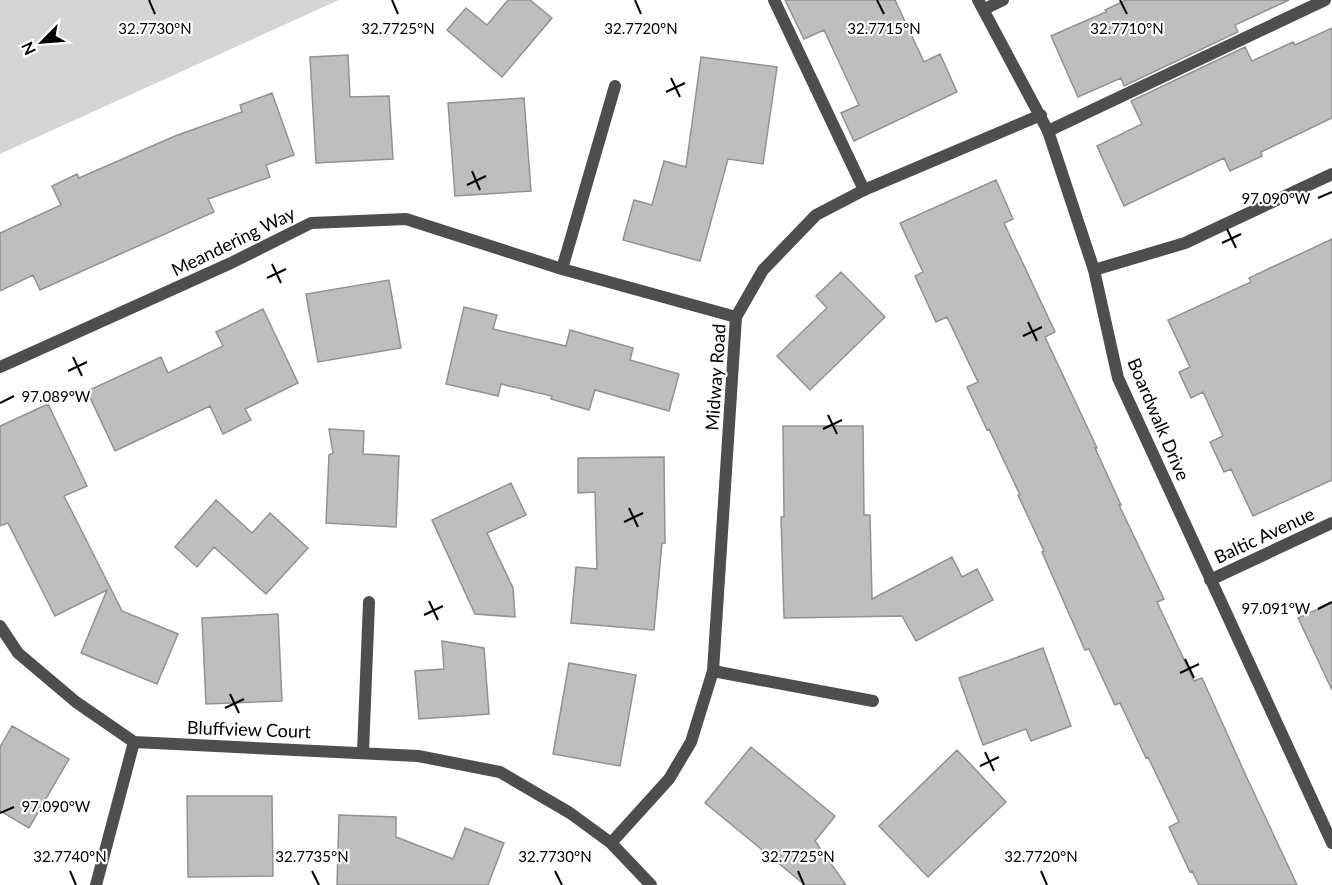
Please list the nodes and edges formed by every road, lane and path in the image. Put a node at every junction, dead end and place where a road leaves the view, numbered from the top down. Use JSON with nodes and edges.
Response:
{"nodes":[{"id":1,"x":774,"y":0,"type":"edge"},
{"id":2,"x":1003,"y":0,"type":"edge"},
{"id":3,"x":1325,"y":0,"type":"edge"},
{"id":4,"x":981,"y":4,"type":"edge"},
{"id":5,"x":615,"y":86,"type":"dead end"},
{"id":6,"x":1041,"y":115,"type":"junction"},
{"id":7,"x":1048,"y":131,"type":"junction"},
{"id":8,"x":1332,"y":174,"type":"edge"},
{"id":9,"x":864,"y":190,"type":"junction"},
{"id":10,"x":562,"y":269,"type":"junction"},
{"id":11,"x":1094,"y":270,"type":"junction"},
{"id":12,"x":736,"y":317,"type":"junction"},
{"id":13,"x":0,"y":367,"type":"edge"},
{"id":14,"x":1332,"y":523,"type":"edge"},
{"id":15,"x":1210,"y":580,"type":"junction"},
{"id":16,"x":369,"y":602,"type":"dead end"},
{"id":17,"x":0,"y":626,"type":"edge"},
{"id":18,"x":712,"y":671,"type":"junction"},
{"id":19,"x":873,"y":701,"type":"dead end"},
{"id":20,"x":134,"y":742,"type":"junction"},
{"id":21,"x":363,"y":752,"type":"junction"},
{"id":22,"x":611,"y":843,"type":"junction"},
{"id":23,"x":1332,"y":843,"type":"edge"},
{"id":24,"x":96,"y":885,"type":"edge"},
{"id":25,"x":651,"y":885,"type":"edge"}],
"edges":[{"from":1,"to":9,"type":"street"},
{"from":2,"to":4,"type":"street"},
{"from":3,"to":7,"type":"street"},
{"from":4,"to":6,"type":"street","name":"Boardwalk Drive"},
{"from":5,"to":10,"type":"street"},
{"from":6,"to":7,"type":"street","name":"Boardwalk Drive"},
{"from":6,"to":9,"type":"street","name":"Midway Road"},
{"from":7,"to":11,"type":"street","name":"Boardwalk Drive"},
{"from":8,"to":11,"type":"street"},
{"from":9,"to":12,"type":"street","name":"Midway Road"},
{"from":10,"to":12,"type":"street","name":"Meandering Way"},
{"from":10,"to":13,"type":"street","name":"Meandering Way"},
{"from":11,"to":15,"type":"street","name":"Boardwalk Drive"},
{"from":12,"to":18,"type":"street","name":"Midway Road"},
{"from":14,"to":15,"type":"street","name":"Baltic Avenue"},
{"from":15,"to":23,"type":"street","name":"Boardwalk Drive"},
{"from":16,"to":21,"type":"street"},
{"from":17,"to":20,"type":"street"},
{"from":18,"to":19,"type":"street"},
{"from":18,"to":22,"type":"street","name":"Midway Road"},
{"from":20,"to":21,"type":"street","name":"Bluffview Court"},
{"from":20,"to":24,"type":"street"},
{"from":21,"to":22,"type":"street","name":"Bluffview Court"},
{"from":22,"to":25,"type":"street","name":"Bluffview Court"}]}
